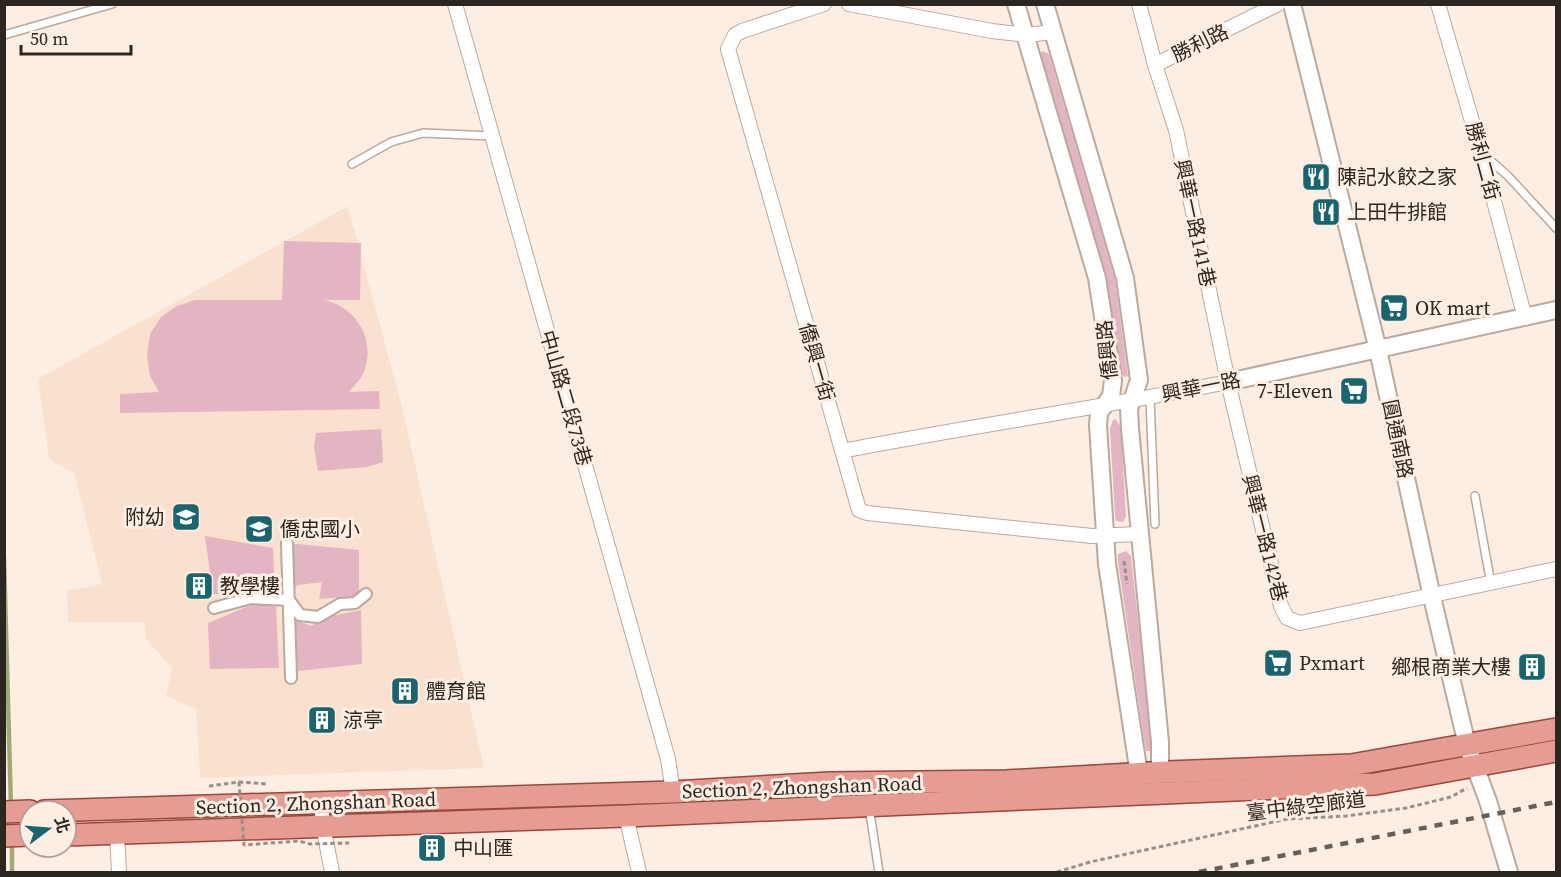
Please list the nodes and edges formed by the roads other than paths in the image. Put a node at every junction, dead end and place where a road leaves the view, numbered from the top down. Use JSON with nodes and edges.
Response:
{"nodes":[{"id":1,"x":112,"y":4,"type":"edge"},
{"id":2,"x":455,"y":4,"type":"edge"},
{"id":3,"x":824,"y":4,"type":"edge"},
{"id":4,"x":849,"y":4,"type":"edge"},
{"id":5,"x":1016,"y":4,"type":"edge"},
{"id":6,"x":1045,"y":4,"type":"edge"},
{"id":7,"x":1139,"y":4,"type":"edge"},
{"id":8,"x":1278,"y":4,"type":"edge"},
{"id":9,"x":1292,"y":4,"type":"edge"},
{"id":10,"x":1438,"y":4,"type":"edge"},
{"id":11,"x":1053,"y":32,"type":"junction"},
{"id":12,"x":4,"y":35,"type":"edge"},
{"id":13,"x":1026,"y":35,"type":"junction"},
{"id":14,"x":1155,"y":65,"type":"junction"},
{"id":15,"x":492,"y":136,"type":"junction"},
{"id":16,"x":1481,"y":152,"type":"junction"},
{"id":17,"x":352,"y":164,"type":"dead end"},
{"id":18,"x":1557,"y":228,"type":"edge"},
{"id":19,"x":1557,"y":310,"type":"edge"},
{"id":20,"x":1525,"y":318,"type":"junction"},
{"id":21,"x":1378,"y":350,"type":"junction"},
{"id":22,"x":1228,"y":382,"type":"junction"},
{"id":23,"x":1150,"y":398,"type":"junction"},
{"id":24,"x":1132,"y":400,"type":"junction"},
{"id":25,"x":1106,"y":404,"type":"junction"},
{"id":26,"x":842,"y":451,"type":"junction"},
{"id":27,"x":1475,"y":496,"type":"dead end"},
{"id":28,"x":1155,"y":524,"type":"dead end"},
{"id":29,"x":1139,"y":534,"type":"junction"},
{"id":30,"x":1105,"y":536,"type":"junction"},
{"id":31,"x":287,"y":543,"type":"dead end"},
{"id":32,"x":1557,"y":569,"type":"edge"},
{"id":33,"x":1491,"y":584,"type":"junction"},
{"id":34,"x":366,"y":594,"type":"dead end"},
{"id":35,"x":1432,"y":597,"type":"junction"},
{"id":36,"x":289,"y":600,"type":"junction"},
{"id":37,"x":214,"y":608,"type":"dead end"},
{"id":38,"x":291,"y":678,"type":"dead end"},
{"id":39,"x":1557,"y":729,"type":"edge"},
{"id":40,"x":1467,"y":745,"type":"junction"},
{"id":41,"x":1557,"y":751,"type":"edge"},
{"id":42,"x":1150,"y":773,"type":"junction"},
{"id":43,"x":1479,"y":774,"type":"junction"},
{"id":44,"x":865,"y":784,"type":"junction"},
{"id":45,"x":673,"y":792,"type":"junction"},
{"id":46,"x":321,"y":802,"type":"junction"},
{"id":47,"x":869,"y":806,"type":"junction"},
{"id":48,"x":78,"y":810,"type":"edge"},
{"id":49,"x":626,"y":816,"type":"junction"},
{"id":50,"x":322,"y":826,"type":"junction"},
{"id":51,"x":117,"y":834,"type":"junction"},
{"id":52,"x":78,"y":835,"type":"edge"},
{"id":53,"x":119,"y":873,"type":"edge"},
{"id":54,"x":332,"y":873,"type":"edge"},
{"id":55,"x":639,"y":873,"type":"edge"},
{"id":56,"x":879,"y":873,"type":"edge"},
{"id":57,"x":1509,"y":873,"type":"edge"}],
"edges":[{"from":1,"to":12,"type":"lane"},
{"from":2,"to":15,"type":"street","name":"中山路二段73巷"},
{"from":3,"to":26,"type":"street","name":"僑興一街"},
{"from":4,"to":13,"type":"street"},
{"from":5,"to":13,"type":"street","name":"僑興路"},
{"from":6,"to":11,"type":"street","name":"僑興路"},
{"from":7,"to":14,"type":"street","name":"興華一路141巷"},
{"from":8,"to":14,"type":"street","name":"勝利路"},
{"from":9,"to":21,"type":"street","name":"圓通南路"},
{"from":10,"to":16,"type":"street","name":"勝利二街"},
{"from":11,"to":13,"type":"street"},
{"from":11,"to":24,"type":"street","name":"僑興路"},
{"from":13,"to":25,"type":"street","name":"僑興路"},
{"from":14,"to":22,"type":"street","name":"興華一路141巷"},
{"from":15,"to":17,"type":"lane"},
{"from":15,"to":45,"type":"street","name":"中山路二段73巷"},
{"from":16,"to":18,"type":"lane"},
{"from":16,"to":20,"type":"street","name":"勝利二街"},
{"from":19,"to":20,"type":"street","name":"興華一路"},
{"from":20,"to":21,"type":"street","name":"興華一路"},
{"from":21,"to":22,"type":"street","name":"興華一路"},
{"from":21,"to":35,"type":"street","name":"圓通南路"},
{"from":22,"to":23,"type":"street","name":"興華一路"},
{"from":22,"to":35,"type":"street","name":"興華一路142巷"},
{"from":23,"to":24,"type":"street","name":"興華一路"},
{"from":23,"to":28,"type":"lane"},
{"from":24,"to":25,"type":"street","name":"興華一路"},
{"from":24,"to":29,"type":"street","name":"僑興路"},
{"from":25,"to":26,"type":"street","name":"興華一路"},
{"from":25,"to":30,"type":"street","name":"僑興路"},
{"from":26,"to":30,"type":"street","name":"僑興一街"},
{"from":27,"to":33,"type":"lane"},
{"from":29,"to":30,"type":"street","name":"僑興一街"},
{"from":29,"to":42,"type":"street","name":"僑興路"},
{"from":30,"to":42,"type":"street","name":"僑興路"},
{"from":31,"to":36,"type":"street"},
{"from":32,"to":33,"type":"street"},
{"from":33,"to":35,"type":"street"},
{"from":34,"to":36,"type":"street"},
{"from":35,"to":40,"type":"street","name":"圓通南路"},
{"from":36,"to":37,"type":"street"},
{"from":36,"to":38,"type":"street"},
{"from":39,"to":40,"type":"main road","name":"Section 2, Zhongshan Road"},
{"from":40,"to":42,"type":"main road","name":"Section 2, Zhongshan Road"},
{"from":40,"to":43,"type":"street","name":"圓通南路"},
{"from":41,"to":43,"type":"main road","name":"Section 2, Zhongshan Road"},
{"from":42,"to":44,"type":"main road","name":"Section 2, Zhongshan Road"},
{"from":43,"to":47,"type":"main road","name":"Section 2, Zhongshan Road"},
{"from":43,"to":57,"type":"street","name":"圓通南路"},
{"from":44,"to":45,"type":"main road","name":"Section 2, Zhongshan Road"},
{"from":44,"to":47,"type":"lane"},
{"from":45,"to":46,"type":"main road","name":"Section 2, Zhongshan Road"},
{"from":46,"to":48,"type":"main road","name":"Section 2, Zhongshan Road"},
{"from":46,"to":50,"type":"street"},
{"from":47,"to":49,"type":"main road","name":"Section 2, Zhongshan Road"},
{"from":47,"to":56,"type":"lane"},
{"from":49,"to":50,"type":"main road","name":"Section 2, Zhongshan Road"},
{"from":49,"to":55,"type":"street"},
{"from":50,"to":51,"type":"main road","name":"Section 2, Zhongshan Road"},
{"from":50,"to":54,"type":"street"},
{"from":51,"to":52,"type":"main road","name":"Section 2, Zhongshan Road"},
{"from":51,"to":53,"type":"street"}]}
